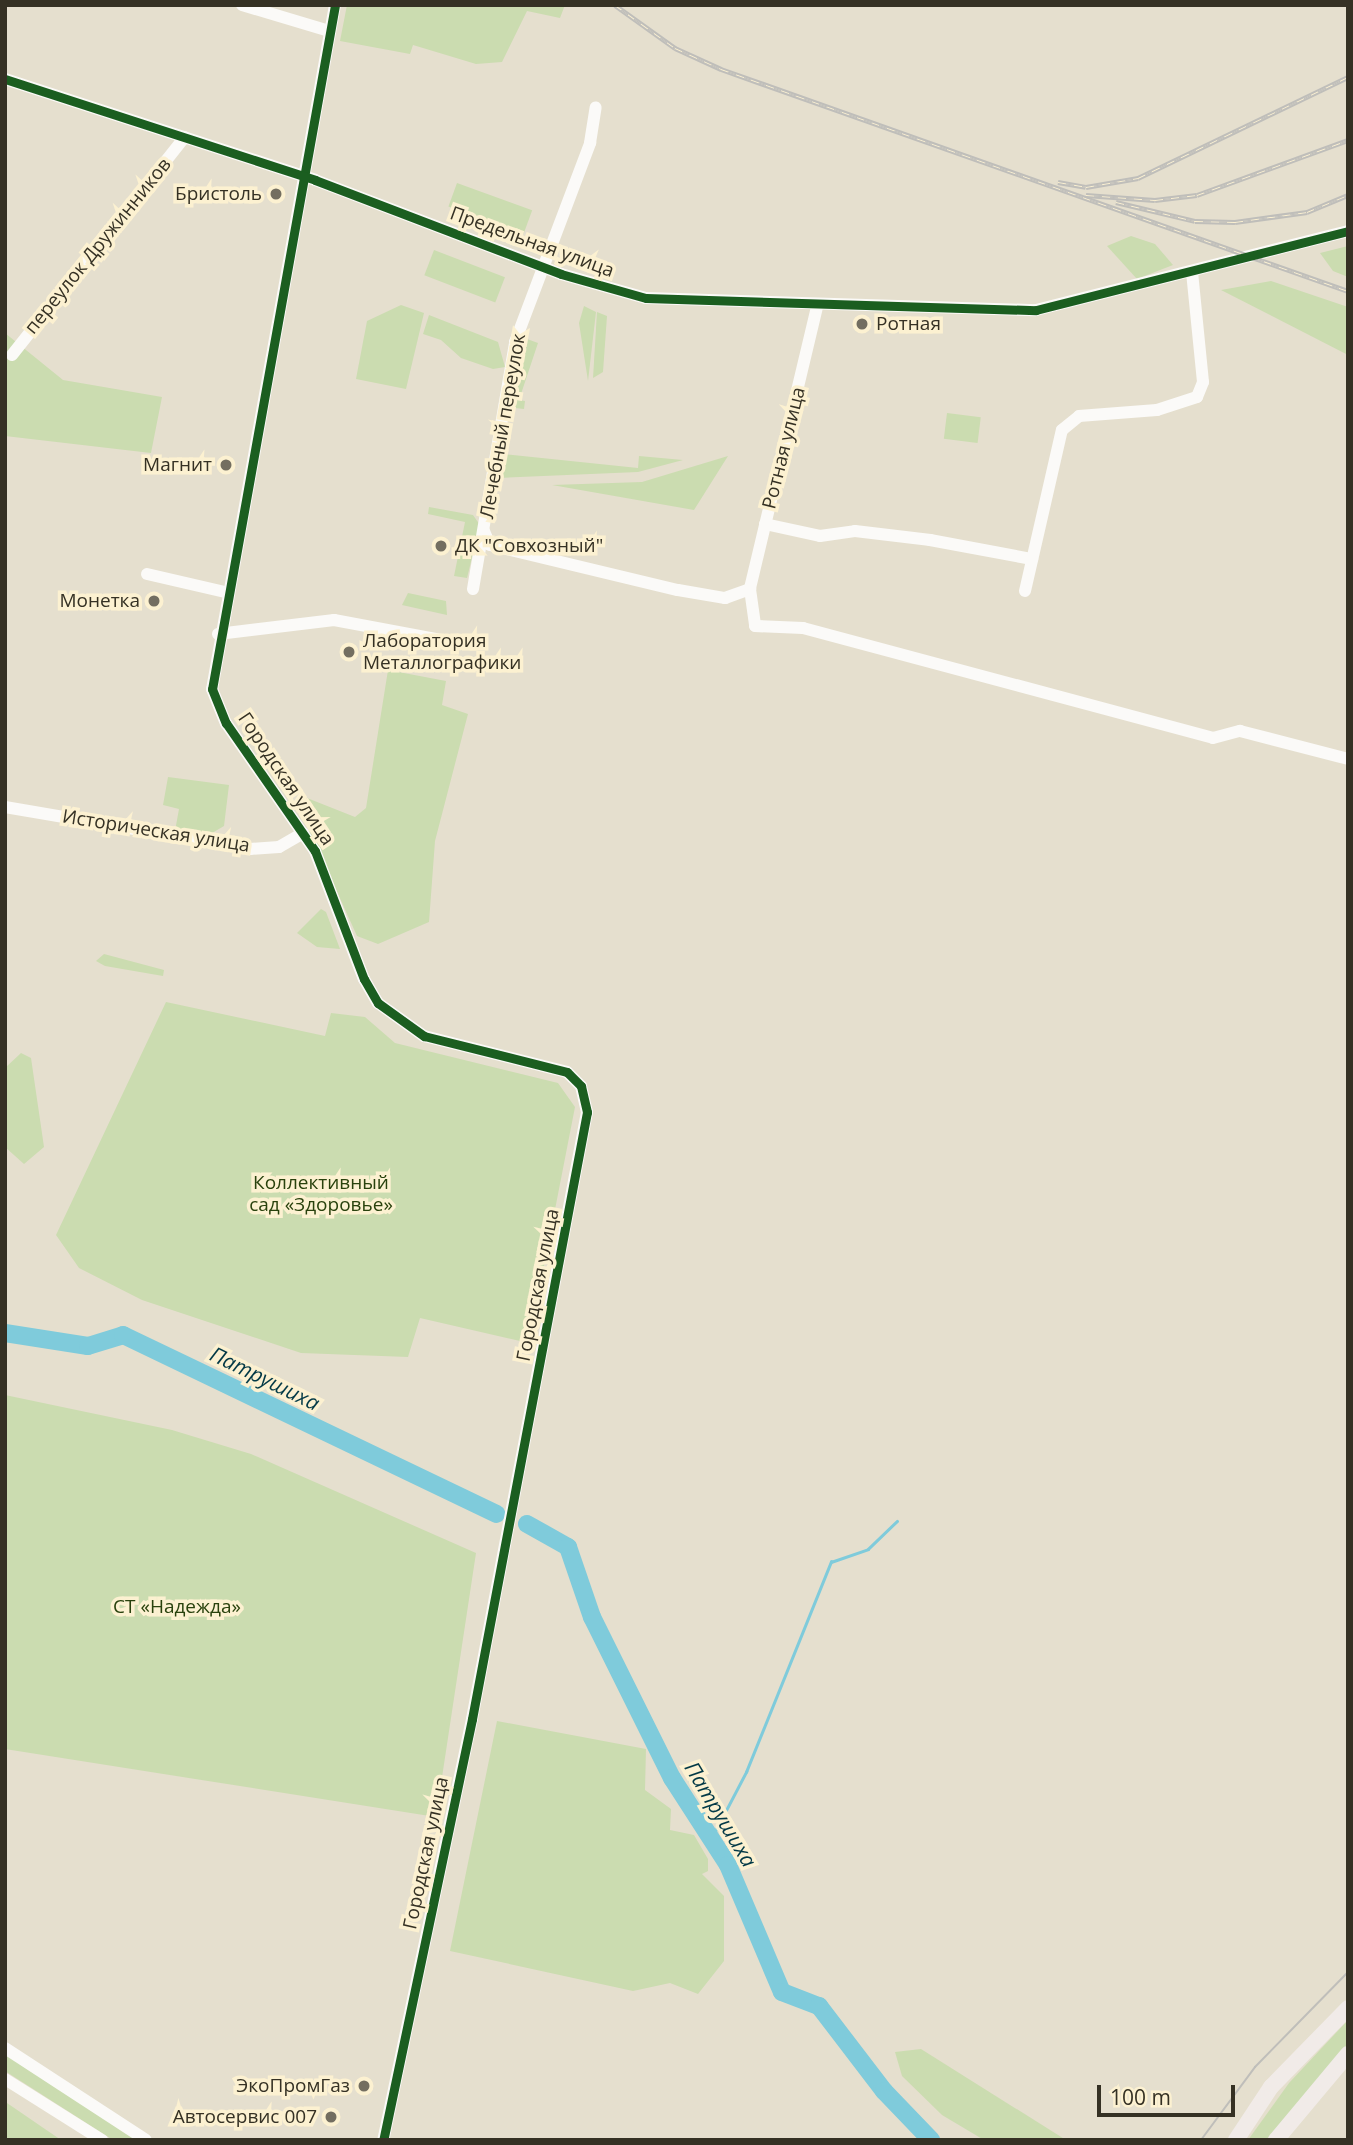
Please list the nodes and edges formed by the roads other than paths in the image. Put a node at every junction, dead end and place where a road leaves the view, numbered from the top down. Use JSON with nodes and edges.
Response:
{"nodes":[{"id":1,"x":242,"y":5,"type":"edge"},
{"id":2,"x":335,"y":5,"type":"edge"},
{"id":3,"x":330,"y":31,"type":"junction"},
{"id":4,"x":5,"y":79,"type":"edge"},
{"id":5,"x":596,"y":107,"type":"dead end"},
{"id":6,"x":185,"y":137,"type":"junction"},
{"id":7,"x":303,"y":176,"type":"junction"},
{"id":8,"x":1348,"y":231,"type":"edge"},
{"id":9,"x":542,"y":268,"type":"junction"},
{"id":10,"x":1192,"y":272,"type":"junction"},
{"id":11,"x":817,"y":307,"type":"junction"},
{"id":12,"x":12,"y":355,"type":"dead end"},
{"id":13,"x":765,"y":524,"type":"junction"},
{"id":14,"x":484,"y":530,"type":"junction"},
{"id":15,"x":1032,"y":559,"type":"junction"},
{"id":16,"x":147,"y":574,"type":"dead end"},
{"id":17,"x":472,"y":589,"type":"dead end"},
{"id":18,"x":750,"y":589,"type":"junction"},
{"id":19,"x":1026,"y":591,"type":"dead end"},
{"id":20,"x":225,"y":592,"type":"junction"},
{"id":21,"x":218,"y":634,"type":"junction"},
{"id":22,"x":442,"y":640,"type":"dead end"},
{"id":23,"x":1348,"y":759,"type":"edge"},
{"id":24,"x":5,"y":807,"type":"edge"},
{"id":25,"x":303,"y":832,"type":"junction"},
{"id":26,"x":1348,"y":2008,"type":"edge"},
{"id":27,"x":5,"y":2048,"type":"edge"},
{"id":28,"x":1348,"y":2054,"type":"edge"},
{"id":29,"x":5,"y":2079,"type":"edge"},
{"id":30,"x":102,"y":2140,"type":"edge"},
{"id":31,"x":146,"y":2140,"type":"edge"},
{"id":32,"x":383,"y":2140,"type":"edge"},
{"id":33,"x":1236,"y":2140,"type":"edge"},
{"id":34,"x":1276,"y":2140,"type":"edge"}],
"edges":[{"from":1,"to":3,"type":"street"},
{"from":2,"to":3,"type":"street","name":"Городская улица"},
{"from":3,"to":7,"type":"street","name":"Городская улица"},
{"from":4,"to":6,"type":"street","name":"Предельная улица"},
{"from":5,"to":9,"type":"street","name":"Лечебный переулок"},
{"from":6,"to":7,"type":"street","name":"Предельная улица"},
{"from":6,"to":12,"type":"street","name":"переулок Дружинников"},
{"from":7,"to":9,"type":"street","name":"Предельная улица"},
{"from":7,"to":20,"type":"street","name":"Городская улица"},
{"from":8,"to":10,"type":"street","name":"Предельная улица"},
{"from":9,"to":11,"type":"street","name":"Предельная улица"},
{"from":9,"to":14,"type":"street","name":"Лечебный переулок"},
{"from":10,"to":11,"type":"street","name":"Предельная улица"},
{"from":10,"to":15,"type":"street"},
{"from":11,"to":13,"type":"street","name":"Ротная улица"},
{"from":13,"to":15,"type":"street"},
{"from":13,"to":18,"type":"street","name":"Ротная улица"},
{"from":14,"to":17,"type":"street","name":"Лечебный переулок"},
{"from":14,"to":18,"type":"street"},
{"from":15,"to":19,"type":"street"},
{"from":16,"to":20,"type":"street"},
{"from":18,"to":23,"type":"street"},
{"from":20,"to":21,"type":"street","name":"Городская улица"},
{"from":21,"to":22,"type":"street"},
{"from":21,"to":25,"type":"street","name":"Городская улица"},
{"from":24,"to":25,"type":"street","name":"Историческая улица"},
{"from":25,"to":32,"type":"street","name":"Городская улица"},
{"from":26,"to":33,"type":"main road"},
{"from":27,"to":31,"type":"street"},
{"from":28,"to":34,"type":"main road"},
{"from":29,"to":30,"type":"street"}]}
